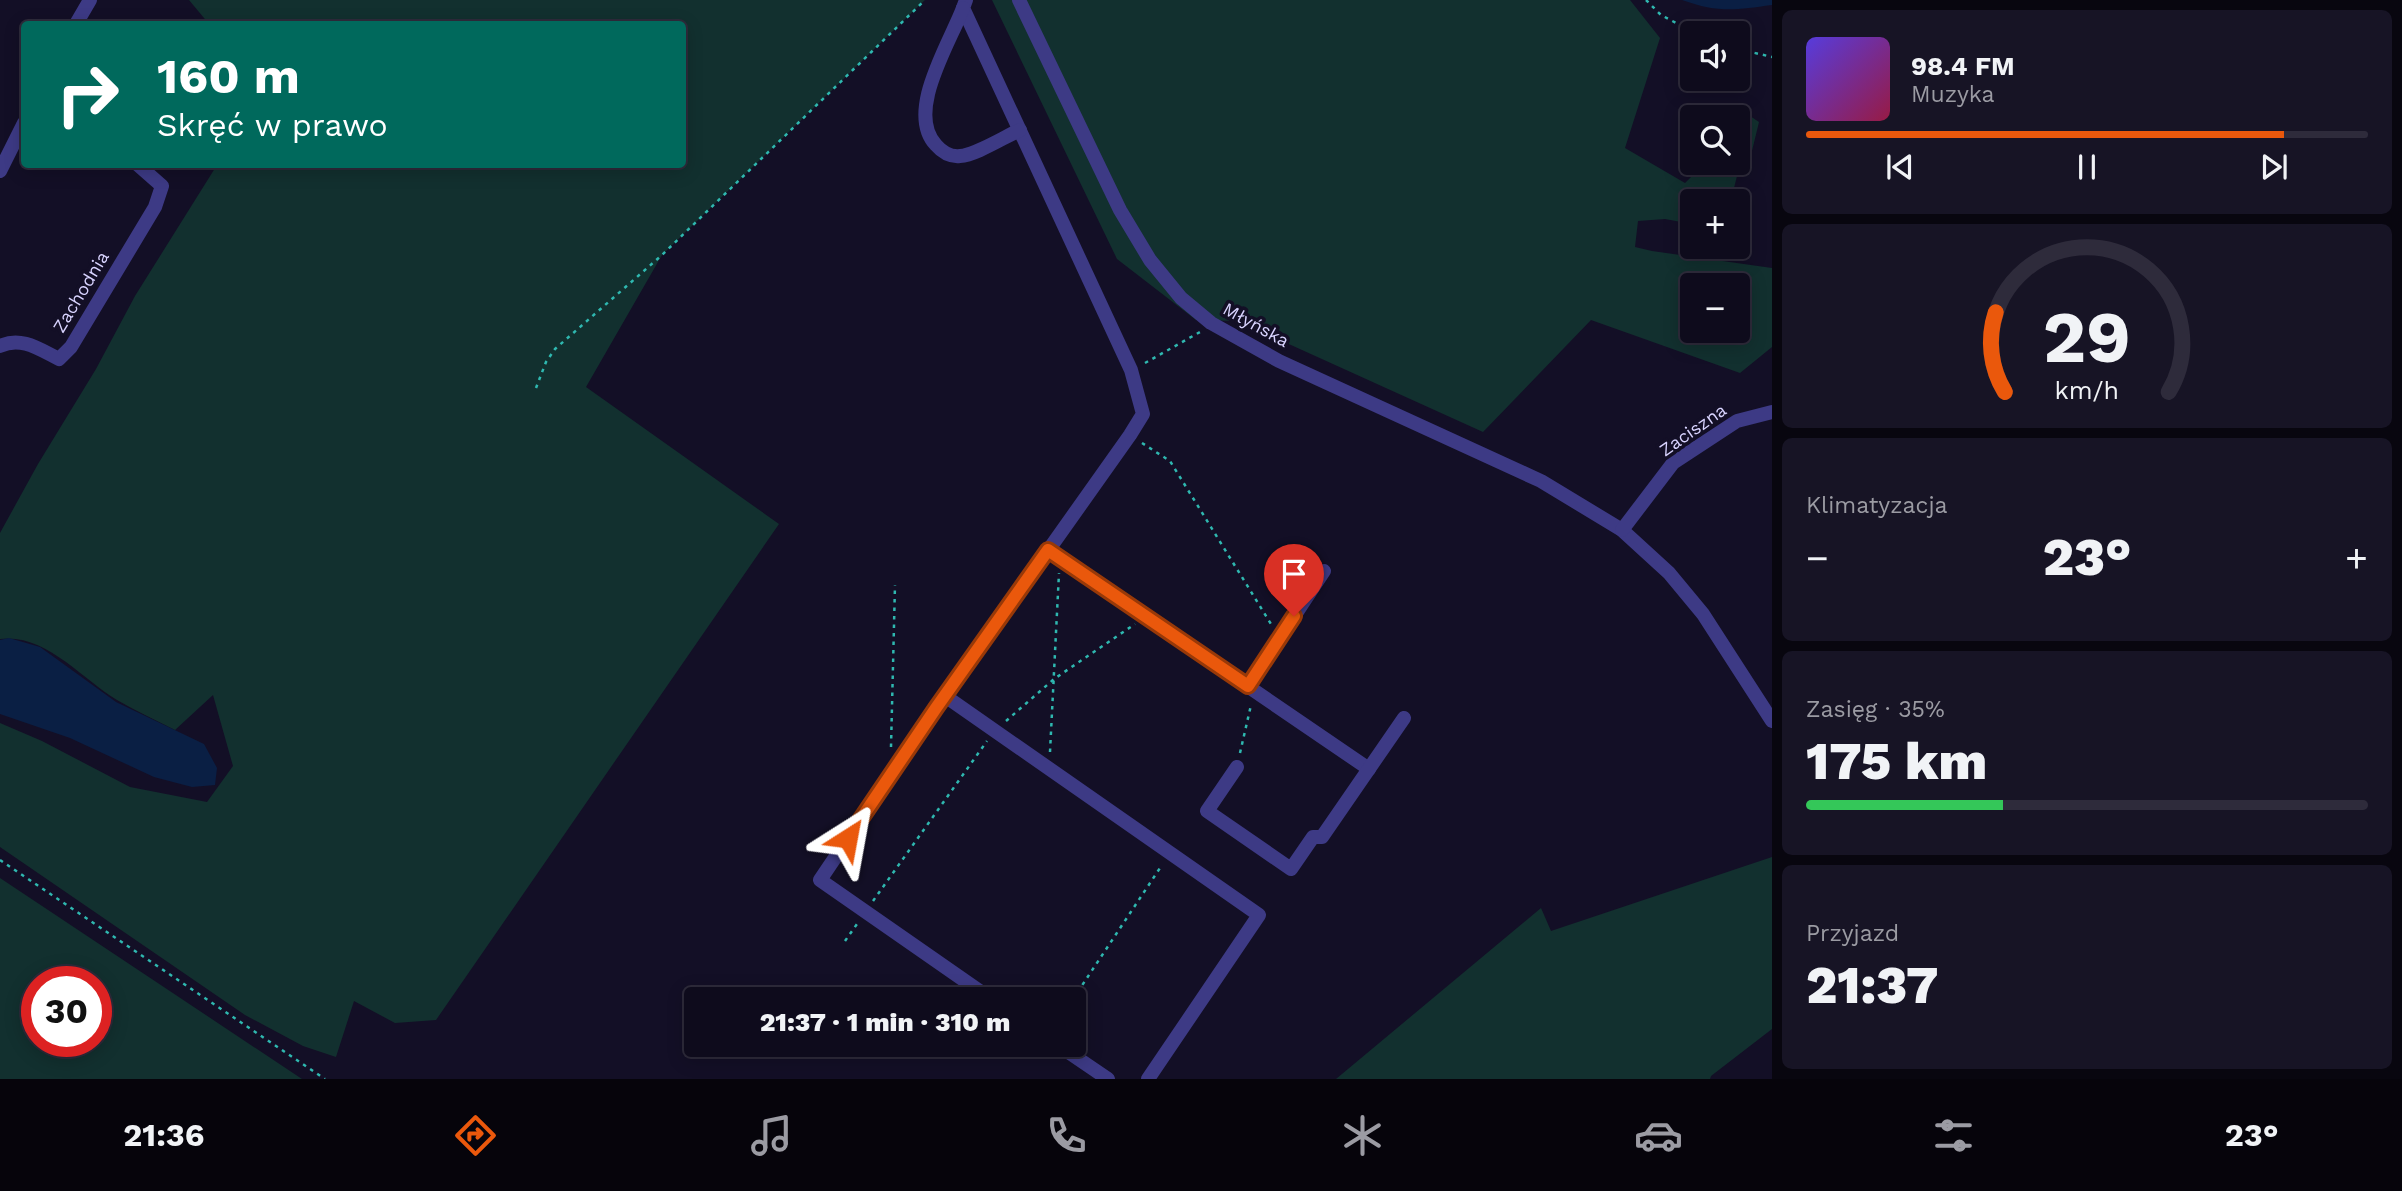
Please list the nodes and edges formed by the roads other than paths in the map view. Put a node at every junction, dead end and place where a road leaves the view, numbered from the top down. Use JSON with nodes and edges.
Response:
{"nodes":[{"id":1,"x":90,"y":0,"type":"edge"},
{"id":2,"x":1019,"y":0,"type":"edge"},
{"id":3,"x":965,"y":4,"type":"edge"},
{"id":4,"x":78,"y":21,"type":"edge"},
{"id":5,"x":21,"y":129,"type":"edge"},
{"id":6,"x":1020,"y":130,"type":"junction"},
{"id":7,"x":142,"y":168,"type":"edge"},
{"id":8,"x":0,"y":170,"type":"edge"},
{"id":9,"x":0,"y":346,"type":"edge"},
{"id":10,"x":1772,"y":412,"type":"edge"},
{"id":11,"x":1622,"y":530,"type":"junction"},
{"id":12,"x":1054,"y":554,"type":"junction"},
{"id":13,"x":1324,"y":571,"type":"dead end"},
{"id":14,"x":1251,"y":688,"type":"junction"},
{"id":15,"x":945,"y":696,"type":"junction"},
{"id":16,"x":1405,"y":718,"type":"dead end"},
{"id":17,"x":1772,"y":721,"type":"edge"},
{"id":18,"x":1237,"y":767,"type":"road end"},
{"id":19,"x":1369,"y":769,"type":"junction"},
{"id":20,"x":974,"y":987,"type":"edge"},
{"id":21,"x":1076,"y":1057,"type":"edge"},
{"id":22,"x":1108,"y":1079,"type":"edge"},
{"id":23,"x":1148,"y":1079,"type":"edge"}],
"edges":[{"from":1,"to":4,"type":"street"},
{"from":2,"to":11,"type":"street","name":"Młyńska"},
{"from":3,"to":6,"type":"street"},
{"from":3,"to":6,"type":"street"},
{"from":5,"to":8,"type":"street"},
{"from":6,"to":12,"type":"street"},
{"from":7,"to":9,"type":"street","name":"Zachodnia"},
{"from":10,"to":11,"type":"street","name":"Zaciszna"},
{"from":11,"to":17,"type":"street","name":"Młyńska"},
{"from":12,"to":14,"type":"street"},
{"from":12,"to":15,"type":"street"},
{"from":13,"to":14,"type":"street"},
{"from":14,"to":19,"type":"street"},
{"from":15,"to":20,"type":"street"},
{"from":15,"to":23,"type":"street"},
{"from":16,"to":19,"type":"street"},
{"from":18,"to":19,"type":"street"},
{"from":21,"to":22,"type":"street"}]}
